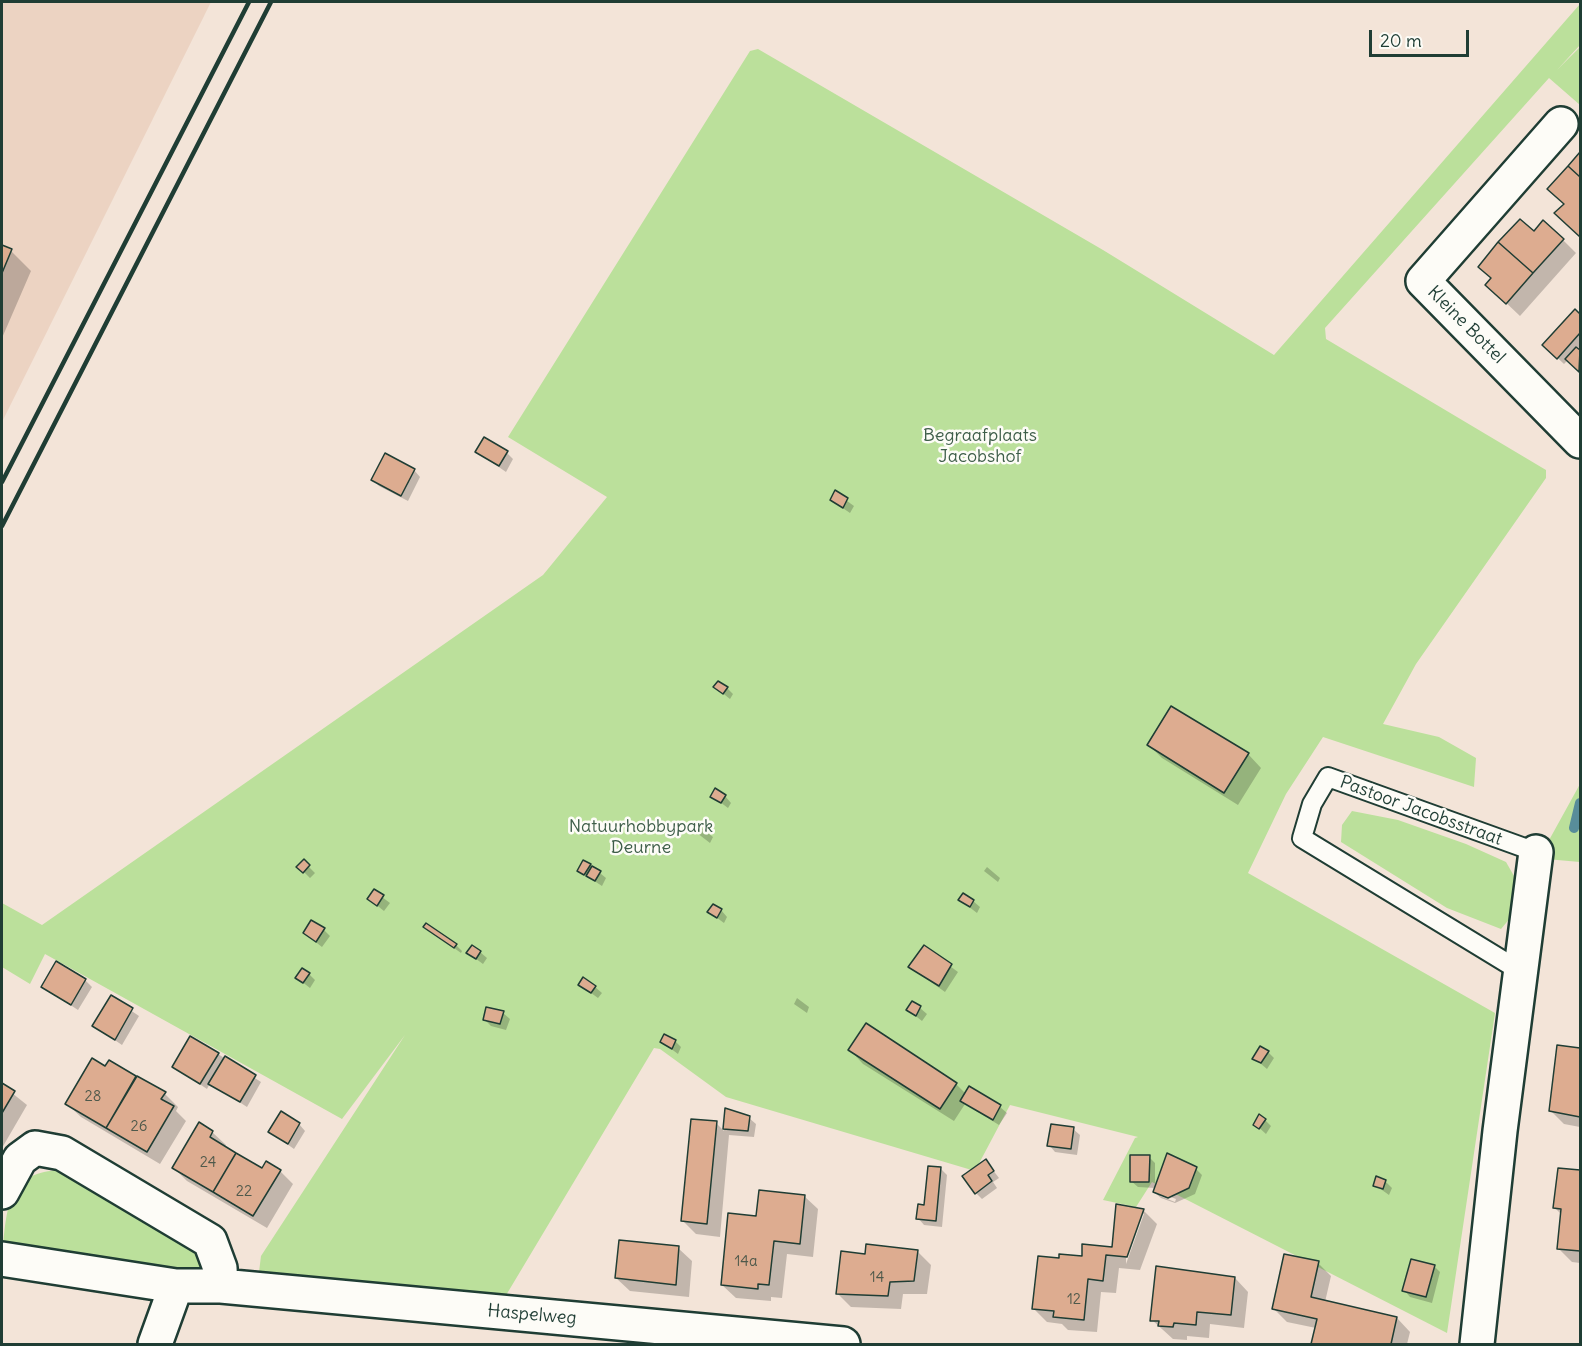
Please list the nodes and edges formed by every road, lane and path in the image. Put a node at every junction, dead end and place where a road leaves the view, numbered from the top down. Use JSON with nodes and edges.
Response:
{"nodes":[{"id":1,"x":1561,"y":124,"type":"dead end"},
{"id":2,"x":1581,"y":441,"type":"edge"},
{"id":3,"x":1536,"y":852,"type":"joint"},
{"id":4,"x":1520,"y":971,"type":"junction"},
{"id":5,"x":2,"y":1192,"type":"edge"},
{"id":6,"x":2,"y":1259,"type":"edge"},
{"id":7,"x":176,"y":1286,"type":"junction"},
{"id":8,"x":221,"y":1286,"type":"junction"},
{"id":9,"x":155,"y":1344,"type":"edge"},
{"id":10,"x":829,"y":1344,"type":"edge"},
{"id":11,"x":1477,"y":1344,"type":"edge"}],
"edges":[{"from":1,"to":2,"type":"street","name":"Kleine Bottel"},
{"from":3,"to":4,"type":"street","name":"Pastoor Jacobsstraat"},
{"from":3,"to":4,"type":"lane","name":"Pastoor Jacobsstraat"},
{"from":4,"to":11,"type":"street","name":"Pastoor Jacobsstraat"},
{"from":5,"to":8,"type":"street"},
{"from":6,"to":7,"type":"street","name":"Haspelweg"},
{"from":7,"to":8,"type":"street","name":"Haspelweg"},
{"from":7,"to":9,"type":"street"},
{"from":8,"to":10,"type":"street","name":"Haspelweg"}]}
